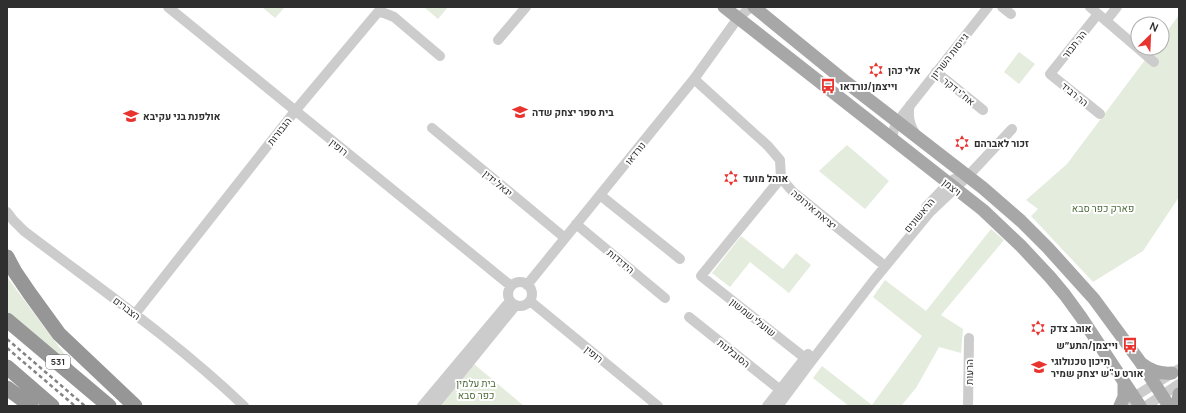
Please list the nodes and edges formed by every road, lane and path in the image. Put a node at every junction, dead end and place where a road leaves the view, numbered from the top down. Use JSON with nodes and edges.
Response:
{"nodes":[{"id":1,"x":168,"y":7,"type":"edge"},
{"id":2,"x":526,"y":7,"type":"edge"},
{"id":3,"x":724,"y":7,"type":"edge"},
{"id":4,"x":753,"y":7,"type":"edge"},
{"id":5,"x":988,"y":7,"type":"edge"},
{"id":6,"x":1002,"y":7,"type":"edge"},
{"id":7,"x":1117,"y":7,"type":"edge"},
{"id":8,"x":1094,"y":10,"type":"edge"},
{"id":9,"x":179,"y":11,"type":"edge"},
{"id":10,"x":739,"y":13,"type":"edge"},
{"id":11,"x":1011,"y":14,"type":"dead end"},
{"id":12,"x":1106,"y":21,"type":"junction"},
{"id":13,"x":498,"y":40,"type":"dead end"},
{"id":14,"x":440,"y":56,"type":"dead end"},
{"id":15,"x":1154,"y":62,"type":"dead end"},
{"id":16,"x":936,"y":72,"type":"junction"},
{"id":17,"x":1050,"y":74,"type":"joint"},
{"id":18,"x":694,"y":79,"type":"junction"},
{"id":19,"x":910,"y":105,"type":"junction"},
{"id":20,"x":983,"y":110,"type":"dead end"},
{"id":21,"x":295,"y":111,"type":"junction"},
{"id":22,"x":1100,"y":114,"type":"dead end"},
{"id":23,"x":897,"y":122,"type":"junction"},
{"id":24,"x":432,"y":128,"type":"dead end"},
{"id":25,"x":1012,"y":129,"type":"dead end"},
{"id":26,"x":892,"y":139,"type":"junction"},
{"id":27,"x":920,"y":140,"type":"junction"},
{"id":28,"x":964,"y":173,"type":"junction"},
{"id":29,"x":781,"y":178,"type":"junction"},
{"id":30,"x":951,"y":186,"type":"junction"},
{"id":31,"x":600,"y":195,"type":"junction"},
{"id":32,"x":7,"y":212,"type":"edge"},
{"id":33,"x":576,"y":224,"type":"junction"},
{"id":34,"x":565,"y":238,"type":"junction"},
{"id":35,"x":680,"y":259,"type":"dead end"},
{"id":36,"x":880,"y":262,"type":"junction"},
{"id":37,"x":10,"y":263,"type":"edge"},
{"id":38,"x":527,"y":285,"type":"junction"},
{"id":39,"x":511,"y":286,"type":"junction"},
{"id":40,"x":665,"y":298,"type":"dead end"},
{"id":41,"x":530,"y":301,"type":"junction"},
{"id":42,"x":513,"y":303,"type":"junction"},
{"id":43,"x":136,"y":314,"type":"junction"},
{"id":44,"x":689,"y":317,"type":"dead end"},
{"id":45,"x":7,"y":320,"type":"edge"},
{"id":46,"x":969,"y":338,"type":"dead end"},
{"id":47,"x":805,"y":358,"type":"junction"},
{"id":48,"x":1141,"y":363,"type":"junction"},
{"id":49,"x":7,"y":367,"type":"edge"},
{"id":50,"x":1176,"y":371,"type":"edge"},
{"id":51,"x":1124,"y":382,"type":"junction"},
{"id":52,"x":1155,"y":384,"type":"junction"},
{"id":53,"x":1179,"y":384,"type":"edge"},
{"id":54,"x":7,"y":388,"type":"edge"},
{"id":55,"x":779,"y":390,"type":"junction"},
{"id":56,"x":1179,"y":394,"type":"edge"},
{"id":57,"x":1166,"y":401,"type":"edge"},
{"id":58,"x":1137,"y":402,"type":"edge"},
{"id":59,"x":31,"y":406,"type":"edge"},
{"id":60,"x":52,"y":406,"type":"edge"},
{"id":61,"x":109,"y":406,"type":"edge"},
{"id":62,"x":135,"y":406,"type":"edge"},
{"id":63,"x":244,"y":406,"type":"edge"},
{"id":64,"x":422,"y":406,"type":"edge"},
{"id":65,"x":434,"y":406,"type":"edge"},
{"id":66,"x":658,"y":406,"type":"edge"},
{"id":67,"x":767,"y":406,"type":"edge"},
{"id":68,"x":778,"y":406,"type":"edge"},
{"id":69,"x":968,"y":406,"type":"edge"},
{"id":70,"x":1120,"y":406,"type":"edge"},
{"id":71,"x":1146,"y":406,"type":"edge"},
{"id":72,"x":1177,"y":406,"type":"edge"}],
"edges":[{"from":1,"to":9,"type":"street","name":"רופין"},
{"from":2,"to":13,"type":"street"},
{"from":3,"to":10,"type":"main road","name":"ויצמן"},
{"from":4,"to":10,"type":"street","name":"נורדאו"},
{"from":4,"to":23,"type":"main road","name":"ויצמן"},
{"from":5,"to":16,"type":"street","name":"גייסות השריון"},
{"from":6,"to":11,"type":"street"},
{"from":7,"to":12,"type":"street"},
{"from":8,"to":12,"type":"street"},
{"from":8,"to":17,"type":"street","name":"הר תבור"},
{"from":9,"to":21,"type":"street","name":"רופין"},
{"from":10,"to":18,"type":"street","name":"נורדאו"},
{"from":10,"to":26,"type":"main road","name":"ויצמן"},
{"from":12,"to":15,"type":"street"},
{"from":14,"to":21,"type":"street","name":"הגבורות"},
{"from":16,"to":19,"type":"street","name":"גייסות השריון"},
{"from":16,"to":20,"type":"street","name":"אח\"י דקר"},
{"from":17,"to":22,"type":"street","name":"הר רביד"},
{"from":18,"to":29,"type":"street"},
{"from":18,"to":31,"type":"street","name":"נורדאו"},
{"from":19,"to":23,"type":"street","name":"גייסות השריון"},
{"from":19,"to":27,"type":"street"},
{"from":21,"to":39,"type":"street","name":"רופין"},
{"from":21,"to":43,"type":"street","name":"הגבורות"},
{"from":23,"to":26,"type":"street","name":"גייסות השריון"},
{"from":23,"to":27,"type":"main road","name":"ויצמן"},
{"from":24,"to":34,"type":"street","name":"יגאל ידין"},
{"from":25,"to":28,"type":"street"},
{"from":26,"to":30,"type":"main road","name":"ויצמן"},
{"from":27,"to":28,"type":"main road","name":"ויצמן"},
{"from":28,"to":30,"type":"street","name":"הראשונים"},
{"from":28,"to":48,"type":"main road","name":"ויצמן"},
{"from":29,"to":36,"type":"street","name":"יציאת אירופה"},
{"from":29,"to":47,"type":"street","name":"שועלי שמשון"},
{"from":30,"to":36,"type":"street","name":"הראשונים"},
{"from":30,"to":51,"type":"main road","name":"ויצמן"},
{"from":30,"to":68,"type":"street","name":"הראשונים"},
{"from":31,"to":33,"type":"street","name":"נורדאו"},
{"from":31,"to":35,"type":"street"},
{"from":32,"to":43,"type":"street","name":"הצברים"},
{"from":33,"to":34,"type":"street","name":"נורדאו"},
{"from":33,"to":40,"type":"street","name":"הידידות"},
{"from":34,"to":38,"type":"street","name":"נורדאו"},
{"from":36,"to":47,"type":"street","name":"הראשונים"},
{"from":37,"to":62,"type":"highway"},
{"from":38,"to":39,"type":"street"},
{"from":38,"to":41,"type":"street"},
{"from":39,"to":42,"type":"street"},
{"from":41,"to":42,"type":"street"},
{"from":41,"to":66,"type":"street","name":"רופין"},
{"from":42,"to":64,"type":"street"},
{"from":42,"to":65,"type":"street"},
{"from":43,"to":63,"type":"street","name":"הצברים"},
{"from":44,"to":55,"type":"street","name":"הסובלנות"},
{"from":45,"to":61,"type":"highway","number":"531"},
{"from":46,"to":69,"type":"street","name":"הרעות"},
{"from":47,"to":55,"type":"street","name":"הראשונים"},
{"from":48,"to":50,"type":"main road"},
{"from":48,"to":52,"type":"main road","name":"ויצמן"},
{"from":49,"to":60,"type":"highway"},
{"from":50,"to":52,"type":"street"},
{"from":51,"to":58,"type":"main road","name":"ויצמן"},
{"from":51,"to":70,"type":"main road"},
{"from":52,"to":57,"type":"main road","name":"ויצמן"},
{"from":52,"to":58,"type":"street"},
{"from":53,"to":57,"type":"street"},
{"from":54,"to":59,"type":"highway"},
{"from":55,"to":67,"type":"street","name":"הראשונים"},
{"from":56,"to":72,"type":"main road"},
{"from":57,"to":71,"type":"street"},
{"from":58,"to":70,"type":"street"}]}
